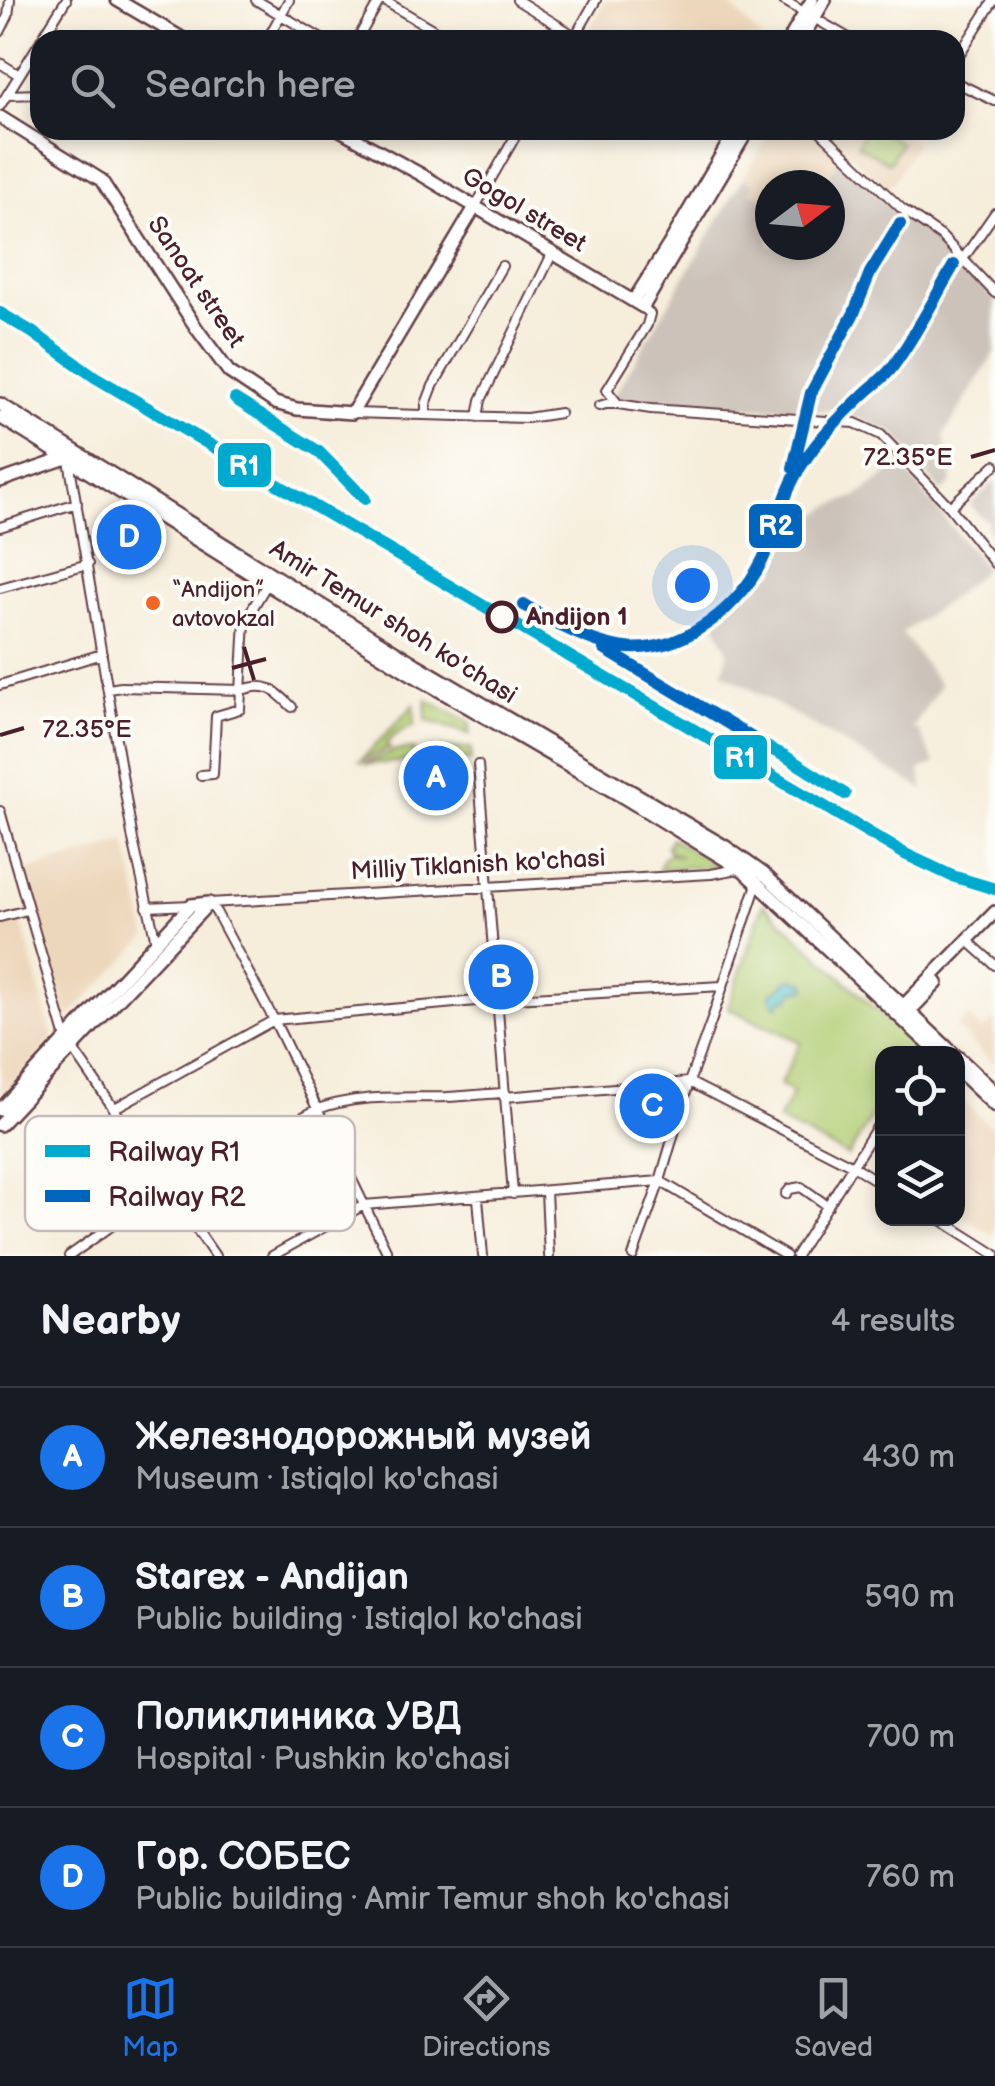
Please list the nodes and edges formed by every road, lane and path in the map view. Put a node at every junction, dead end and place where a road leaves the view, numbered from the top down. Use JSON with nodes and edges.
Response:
{"nodes":[{"id":1,"x":10,"y":0,"type":"edge"},
{"id":2,"x":66,"y":0,"type":"edge"},
{"id":3,"x":117,"y":0,"type":"edge"},
{"id":4,"x":256,"y":0,"type":"edge"},
{"id":5,"x":289,"y":0,"type":"edge"},
{"id":6,"x":382,"y":0,"type":"edge"},
{"id":7,"x":596,"y":0,"type":"edge"},
{"id":8,"x":782,"y":0,"type":"edge"},
{"id":9,"x":812,"y":0,"type":"edge"},
{"id":10,"x":825,"y":0,"type":"edge"},
{"id":11,"x":994,"y":0,"type":"edge"},
{"id":12,"x":522,"y":1,"type":"edge"},
{"id":13,"x":136,"y":5,"type":"edge"},
{"id":14,"x":280,"y":14,"type":"junction"},
{"id":15,"x":809,"y":15,"type":"junction"},
{"id":16,"x":47,"y":30,"type":"edge"},
{"id":17,"x":172,"y":30,"type":"edge"},
{"id":18,"x":272,"y":30,"type":"edge"},
{"id":19,"x":306,"y":30,"type":"edge"},
{"id":20,"x":363,"y":30,"type":"edge"},
{"id":21,"x":434,"y":30,"type":"edge"},
{"id":22,"x":563,"y":30,"type":"edge"},
{"id":23,"x":579,"y":30,"type":"edge"},
{"id":24,"x":797,"y":30,"type":"edge"},
{"id":25,"x":804,"y":30,"type":"edge"},
{"id":26,"x":835,"y":30,"type":"edge"},
{"id":27,"x":0,"y":32,"type":"edge"},
{"id":28,"x":965,"y":45,"type":"edge"},
{"id":29,"x":30,"y":57,"type":"edge"},
{"id":30,"x":0,"y":63,"type":"edge"},
{"id":31,"x":19,"y":75,"type":"junction"},
{"id":32,"x":965,"y":87,"type":"edge"},
{"id":33,"x":30,"y":94,"type":"edge"},
{"id":34,"x":6,"y":95,"type":"junction"},
{"id":35,"x":995,"y":101,"type":"edge"},
{"id":36,"x":0,"y":106,"type":"edge"},
{"id":37,"x":0,"y":117,"type":"edge"},
{"id":38,"x":30,"y":136,"type":"edge"},
{"id":39,"x":37,"y":140,"type":"edge"},
{"id":40,"x":358,"y":140,"type":"edge"},
{"id":41,"x":513,"y":140,"type":"edge"},
{"id":42,"x":731,"y":140,"type":"edge"},
{"id":43,"x":741,"y":140,"type":"edge"},
{"id":44,"x":830,"y":140,"type":"edge"},
{"id":45,"x":475,"y":207,"type":"junction"},
{"id":46,"x":995,"y":214,"type":"edge"},
{"id":47,"x":686,"y":225,"type":"junction"},
{"id":48,"x":552,"y":254,"type":"junction"},
{"id":49,"x":963,"y":259,"type":"junction"},
{"id":50,"x":502,"y":266,"type":"dead end"},
{"id":51,"x":995,"y":293,"type":"edge"},
{"id":52,"x":638,"y":303,"type":"junction"},
{"id":53,"x":0,"y":404,"type":"edge"},
{"id":54,"x":618,"y":404,"type":"junction"},
{"id":55,"x":599,"y":406,"type":"dead end"},
{"id":56,"x":352,"y":412,"type":"junction"},
{"id":57,"x":560,"y":414,"type":"dead end"},
{"id":58,"x":426,"y":415,"type":"junction"},
{"id":59,"x":0,"y":417,"type":"edge"},
{"id":60,"x":478,"y":417,"type":"junction"},
{"id":61,"x":71,"y":454,"type":"junction"},
{"id":62,"x":995,"y":465,"type":"edge"},
{"id":63,"x":0,"y":481,"type":"edge"},
{"id":64,"x":77,"y":503,"type":"junction"},
{"id":65,"x":950,"y":507,"type":"junction"},
{"id":66,"x":0,"y":528,"type":"edge"},
{"id":67,"x":88,"y":564,"type":"junction"},
{"id":68,"x":995,"y":564,"type":"edge"},
{"id":69,"x":267,"y":584,"type":"junction"},
{"id":70,"x":0,"y":588,"type":"edge"},
{"id":71,"x":102,"y":654,"type":"junction"},
{"id":72,"x":414,"y":670,"type":"junction"},
{"id":73,"x":0,"y":685,"type":"edge"},
{"id":74,"x":109,"y":689,"type":"junction"},
{"id":75,"x":242,"y":690,"type":"junction"},
{"id":76,"x":292,"y":708,"type":"dead end"},
{"id":77,"x":478,"y":765,"type":"dead end"},
{"id":78,"x":201,"y":775,"type":"dead end"},
{"id":79,"x":0,"y":811,"type":"edge"},
{"id":80,"x":743,"y":864,"type":"junction"},
{"id":81,"x":760,"y":878,"type":"junction"},
{"id":82,"x":489,"y":888,"type":"junction"},
{"id":83,"x":208,"y":903,"type":"junction"},
{"id":84,"x":190,"y":905,"type":"junction"},
{"id":85,"x":147,"y":907,"type":"junction"},
{"id":86,"x":27,"y":910,"type":"junction"},
{"id":87,"x":995,"y":912,"type":"edge"},
{"id":88,"x":0,"y":917,"type":"edge"},
{"id":89,"x":995,"y":923,"type":"edge"},
{"id":90,"x":156,"y":942,"type":"junction"},
{"id":91,"x":971,"y":943,"type":"junction"},
{"id":92,"x":995,"y":965,"type":"edge"},
{"id":93,"x":722,"y":986,"type":"junction"},
{"id":94,"x":497,"y":999,"type":"junction"},
{"id":95,"x":905,"y":1011,"type":"junction"},
{"id":96,"x":274,"y":1020,"type":"junction"},
{"id":97,"x":69,"y":1044,"type":"junction"},
{"id":98,"x":928,"y":1046,"type":"edge"},
{"id":99,"x":946,"y":1046,"type":"edge"},
{"id":100,"x":965,"y":1064,"type":"edge"},
{"id":101,"x":965,"y":1078,"type":"edge"},
{"id":102,"x":689,"y":1082,"type":"junction"},
{"id":103,"x":995,"y":1092,"type":"edge"},
{"id":104,"x":504,"y":1095,"type":"junction"},
{"id":105,"x":995,"y":1106,"type":"edge"},
{"id":106,"x":318,"y":1108,"type":"junction"},
{"id":107,"x":113,"y":1109,"type":"junction"},
{"id":108,"x":0,"y":1110,"type":"edge"},
{"id":109,"x":118,"y":1116,"type":"edge"},
{"id":110,"x":303,"y":1116,"type":"edge"},
{"id":111,"x":322,"y":1116,"type":"edge"},
{"id":112,"x":0,"y":1126,"type":"edge"},
{"id":113,"x":875,"y":1130,"type":"edge"},
{"id":114,"x":853,"y":1166,"type":"junction"},
{"id":115,"x":875,"y":1180,"type":"edge"},
{"id":116,"x":660,"y":1181,"type":"junction"},
{"id":117,"x":355,"y":1187,"type":"edge"},
{"id":118,"x":546,"y":1191,"type":"junction"},
{"id":119,"x":512,"y":1194,"type":"junction"},
{"id":120,"x":786,"y":1194,"type":"dead end"},
{"id":121,"x":478,"y":1198,"type":"junction"},
{"id":122,"x":364,"y":1206,"type":"junction"},
{"id":123,"x":828,"y":1206,"type":"junction"},
{"id":124,"x":355,"y":1211,"type":"edge"},
{"id":125,"x":951,"y":1226,"type":"edge"},
{"id":126,"x":104,"y":1231,"type":"edge"},
{"id":127,"x":198,"y":1231,"type":"edge"},
{"id":128,"x":318,"y":1231,"type":"edge"},
{"id":129,"x":995,"y":1254,"type":"edge"},
{"id":130,"x":68,"y":1256,"type":"edge"},
{"id":131,"x":215,"y":1256,"type":"edge"},
{"id":132,"x":272,"y":1256,"type":"edge"},
{"id":133,"x":389,"y":1256,"type":"edge"},
{"id":134,"x":483,"y":1256,"type":"edge"},
{"id":135,"x":549,"y":1256,"type":"edge"},
{"id":136,"x":633,"y":1256,"type":"edge"},
{"id":137,"x":786,"y":1256,"type":"edge"},
{"id":138,"x":796,"y":1256,"type":"edge"}],
"edges":[{"from":1,"to":27,"type":"street"},
{"from":2,"to":16,"type":"street"},
{"from":3,"to":13,"type":"main road"},
{"from":4,"to":14,"type":"street"},
{"from":5,"to":14,"type":"street"},
{"from":6,"to":20,"type":"street"},
{"from":6,"to":21,"type":"street"},
{"from":7,"to":23,"type":"street"},
{"from":8,"to":15,"type":"street"},
{"from":9,"to":15,"type":"main road"},
{"from":10,"to":15,"type":"main road"},
{"from":11,"to":28,"type":"street"},
{"from":12,"to":22,"type":"street"},
{"from":13,"to":17,"type":"main road"},
{"from":14,"to":18,"type":"street"},
{"from":14,"to":19,"type":"street"},
{"from":15,"to":24,"type":"main road"},
{"from":15,"to":25,"type":"main road"},
{"from":15,"to":26,"type":"street"},
{"from":29,"to":31,"type":"street"},
{"from":30,"to":31,"type":"street"},
{"from":31,"to":34,"type":"street"},
{"from":32,"to":35,"type":"street"},
{"from":33,"to":34,"type":"street"},
{"from":34,"to":36,"type":"street"},
{"from":37,"to":38,"type":"main road","name":"Sanoat street"},
{"from":39,"to":56,"type":"main road","name":"Sanoat street"},
{"from":40,"to":45,"type":"main road","name":"Gogol street"},
{"from":41,"to":45,"type":"street"},
{"from":42,"to":47,"type":"main road"},
{"from":43,"to":47,"type":"main road"},
{"from":44,"to":49,"type":"street"},
{"from":45,"to":48,"type":"main road","name":"Gogol street"},
{"from":45,"to":56,"type":"main road"},
{"from":46,"to":49,"type":"street"},
{"from":47,"to":52,"type":"main road"},
{"from":48,"to":52,"type":"main road","name":"Gogol street"},
{"from":48,"to":60,"type":"street"},
{"from":49,"to":51,"type":"street"},
{"from":50,"to":58,"type":"street"},
{"from":52,"to":54,"type":"street"},
{"from":53,"to":61,"type":"main road","name":"Amir Temur shoh ko'chasi"},
{"from":54,"to":55,"type":"street"},
{"from":54,"to":65,"type":"street"},
{"from":56,"to":58,"type":"street","name":"Sanoat street"},
{"from":57,"to":60,"type":"street","name":"Sanoat street"},
{"from":58,"to":60,"type":"street","name":"Sanoat street"},
{"from":59,"to":61,"type":"main road","name":"Amir Temur shoh ko'chasi"},
{"from":61,"to":63,"type":"main road"},
{"from":61,"to":64,"type":"street"},
{"from":61,"to":69,"type":"main road","name":"Amir Temur shoh ko'chasi"},
{"from":61,"to":72,"type":"main road","name":"Amir Temur shoh ko'chasi"},
{"from":62,"to":65,"type":"street"},
{"from":64,"to":66,"type":"street"},
{"from":64,"to":67,"type":"street"},
{"from":65,"to":68,"type":"street"},
{"from":67,"to":70,"type":"street"},
{"from":67,"to":71,"type":"street"},
{"from":69,"to":72,"type":"main road","name":"Amir Temur shoh ko'chasi"},
{"from":69,"to":75,"type":"street"},
{"from":71,"to":73,"type":"street"},
{"from":71,"to":74,"type":"street"},
{"from":72,"to":80,"type":"main road","name":"Amir Temur shoh ko'chasi"},
{"from":74,"to":75,"type":"street"},
{"from":74,"to":85,"type":"street"},
{"from":75,"to":76,"type":"street"},
{"from":75,"to":78,"type":"street"},
{"from":77,"to":82,"type":"street"},
{"from":79,"to":86,"type":"street"},
{"from":80,"to":81,"type":"main road","name":"Amir Temur shoh ko'chasi"},
{"from":80,"to":82,"type":"street","name":"Milliy Tiklanish ko'chasi"},
{"from":81,"to":93,"type":"street"},
{"from":81,"to":95,"type":"main road"},
{"from":82,"to":83,"type":"street","name":"Milliy Tiklanish ko'chasi"},
{"from":82,"to":94,"type":"street"},
{"from":83,"to":84,"type":"main road"},
{"from":83,"to":96,"type":"street"},
{"from":83,"to":97,"type":"main road"},
{"from":84,"to":85,"type":"street"},
{"from":84,"to":90,"type":"main road"},
{"from":85,"to":90,"type":"street"},
{"from":86,"to":88,"type":"street"},
{"from":86,"to":97,"type":"street"},
{"from":87,"to":91,"type":"main road"},
{"from":89,"to":91,"type":"main road"},
{"from":90,"to":97,"type":"main road"},
{"from":91,"to":92,"type":"street"},
{"from":91,"to":95,"type":"main road"},
{"from":93,"to":94,"type":"street"},
{"from":93,"to":102,"type":"street"},
{"from":94,"to":96,"type":"street"},
{"from":94,"to":104,"type":"street"},
{"from":95,"to":98,"type":"main road"},
{"from":95,"to":99,"type":"main road"},
{"from":96,"to":106,"type":"street"},
{"from":96,"to":107,"type":"street"},
{"from":97,"to":107,"type":"street"},
{"from":97,"to":108,"type":"main road"},
{"from":97,"to":112,"type":"main road"},
{"from":100,"to":103,"type":"main road"},
{"from":101,"to":105,"type":"main road"},
{"from":102,"to":104,"type":"street"},
{"from":102,"to":114,"type":"street"},
{"from":102,"to":116,"type":"street"},
{"from":104,"to":106,"type":"street"},
{"from":104,"to":119,"type":"street"},
{"from":106,"to":110,"type":"street"},
{"from":106,"to":111,"type":"street"},
{"from":107,"to":109,"type":"street"},
{"from":113,"to":114,"type":"street"},
{"from":114,"to":115,"type":"street"},
{"from":114,"to":123,"type":"street"},
{"from":116,"to":118,"type":"street"},
{"from":116,"to":136,"type":"street"},
{"from":116,"to":137,"type":"street"},
{"from":117,"to":122,"type":"street"},
{"from":118,"to":119,"type":"street"},
{"from":118,"to":135,"type":"street"},
{"from":119,"to":121,"type":"street"},
{"from":120,"to":123,"type":"street"},
{"from":121,"to":122,"type":"street"},
{"from":121,"to":134,"type":"street"},
{"from":122,"to":124,"type":"street"},
{"from":122,"to":133,"type":"street"},
{"from":123,"to":138,"type":"street"},
{"from":125,"to":129,"type":"street"},
{"from":126,"to":130,"type":"street"},
{"from":127,"to":131,"type":"street"},
{"from":128,"to":132,"type":"street"}]}
